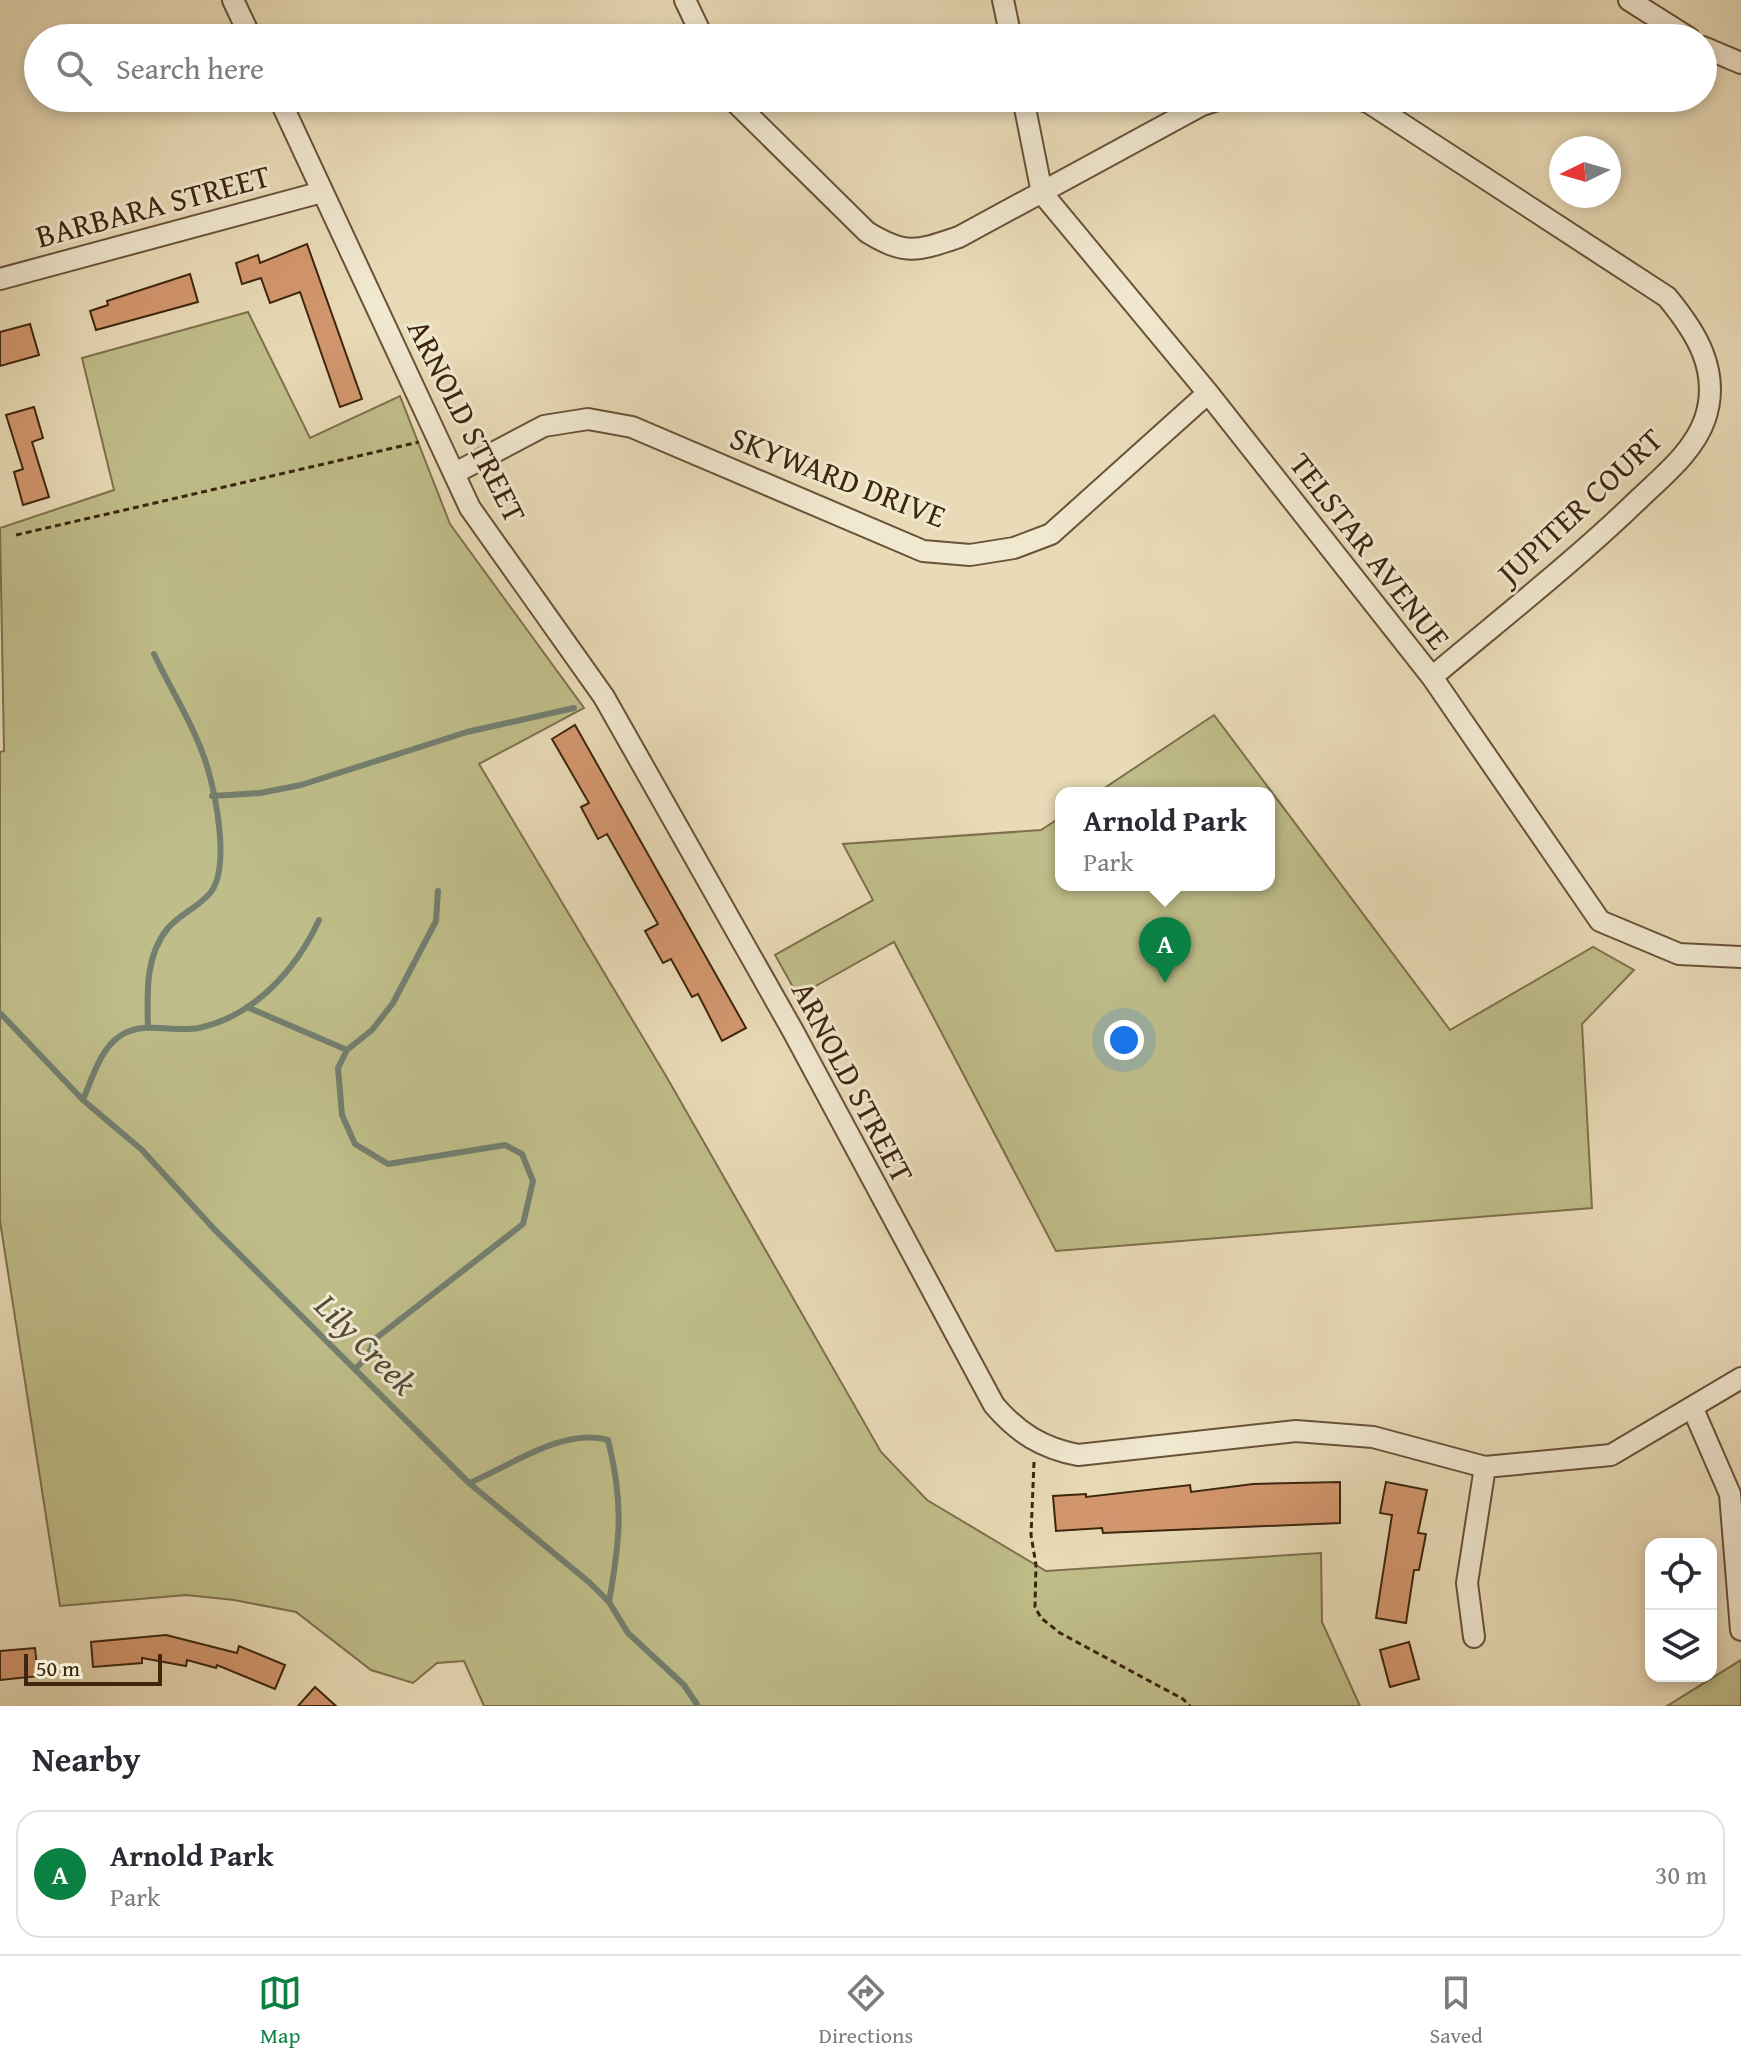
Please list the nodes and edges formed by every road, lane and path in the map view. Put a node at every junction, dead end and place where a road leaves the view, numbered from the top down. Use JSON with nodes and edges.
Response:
{"nodes":[{"id":1,"x":233,"y":0,"type":"edge"},
{"id":2,"x":685,"y":0,"type":"edge"},
{"id":3,"x":1003,"y":0,"type":"edge"},
{"id":4,"x":1629,"y":0,"type":"edge"},
{"id":5,"x":244,"y":24,"type":"edge"},
{"id":6,"x":696,"y":24,"type":"edge"},
{"id":7,"x":1008,"y":24,"type":"edge"},
{"id":8,"x":1667,"y":24,"type":"edge"},
{"id":9,"x":1717,"y":53,"type":"edge"},
{"id":10,"x":1741,"y":63,"type":"edge"},
{"id":11,"x":285,"y":112,"type":"edge"},
{"id":12,"x":745,"y":112,"type":"edge"},
{"id":13,"x":1026,"y":112,"type":"edge"},
{"id":14,"x":1189,"y":112,"type":"edge"},
{"id":15,"x":1383,"y":112,"type":"edge"},
{"id":16,"x":322,"y":192,"type":"junction"},
{"id":17,"x":1042,"y":193,"type":"junction"},
{"id":18,"x":0,"y":279,"type":"edge"},
{"id":19,"x":1208,"y":393,"type":"junction"},
{"id":20,"x":438,"y":438,"type":"junction"},
{"id":21,"x":455,"y":473,"type":"junction"},
{"id":22,"x":16,"y":535,"type":"dead end"},
{"id":23,"x":1432,"y":677,"type":"junction"},
{"id":24,"x":1741,"y":957,"type":"edge"},
{"id":25,"x":1741,"y":1378,"type":"edge"},
{"id":26,"x":1693,"y":1409,"type":"junction"},
{"id":27,"x":1034,"y":1441,"type":"junction"},
{"id":28,"x":1485,"y":1467,"type":"junction"},
{"id":29,"x":1741,"y":1630,"type":"edge"},
{"id":30,"x":1474,"y":1637,"type":"dead end"},
{"id":31,"x":1190,"y":1706,"type":"edge"}],
"edges":[{"from":1,"to":5,"type":"street"},
{"from":2,"to":6,"type":"street"},
{"from":3,"to":7,"type":"street"},
{"from":4,"to":8,"type":"street"},
{"from":9,"to":10,"type":"street"},
{"from":11,"to":16,"type":"street","name":"ARNOLD STREET"},
{"from":12,"to":17,"type":"street"},
{"from":13,"to":17,"type":"street","name":"TELSTAR AVENUE"},
{"from":14,"to":17,"type":"street"},
{"from":15,"to":23,"type":"street","name":"JUPITER COURT"},
{"from":16,"to":18,"type":"street","name":"BARBARA STREET"},
{"from":16,"to":20,"type":"street","name":"ARNOLD STREET"},
{"from":17,"to":19,"type":"street","name":"TELSTAR AVENUE"},
{"from":19,"to":21,"type":"street","name":"SKYWARD DRIVE"},
{"from":19,"to":23,"type":"street","name":"TELSTAR AVENUE"},
{"from":20,"to":21,"type":"street","name":"ARNOLD STREET"},
{"from":20,"to":22,"type":"path"},
{"from":21,"to":27,"type":"street","name":"ARNOLD STREET"},
{"from":23,"to":24,"type":"street","name":"TELSTAR AVENUE"},
{"from":25,"to":26,"type":"street","name":"ARNOLD STREET"},
{"from":26,"to":28,"type":"street","name":"ARNOLD STREET"},
{"from":26,"to":29,"type":"street"},
{"from":27,"to":28,"type":"street","name":"ARNOLD STREET"},
{"from":27,"to":31,"type":"path"},
{"from":28,"to":30,"type":"street"}]}
